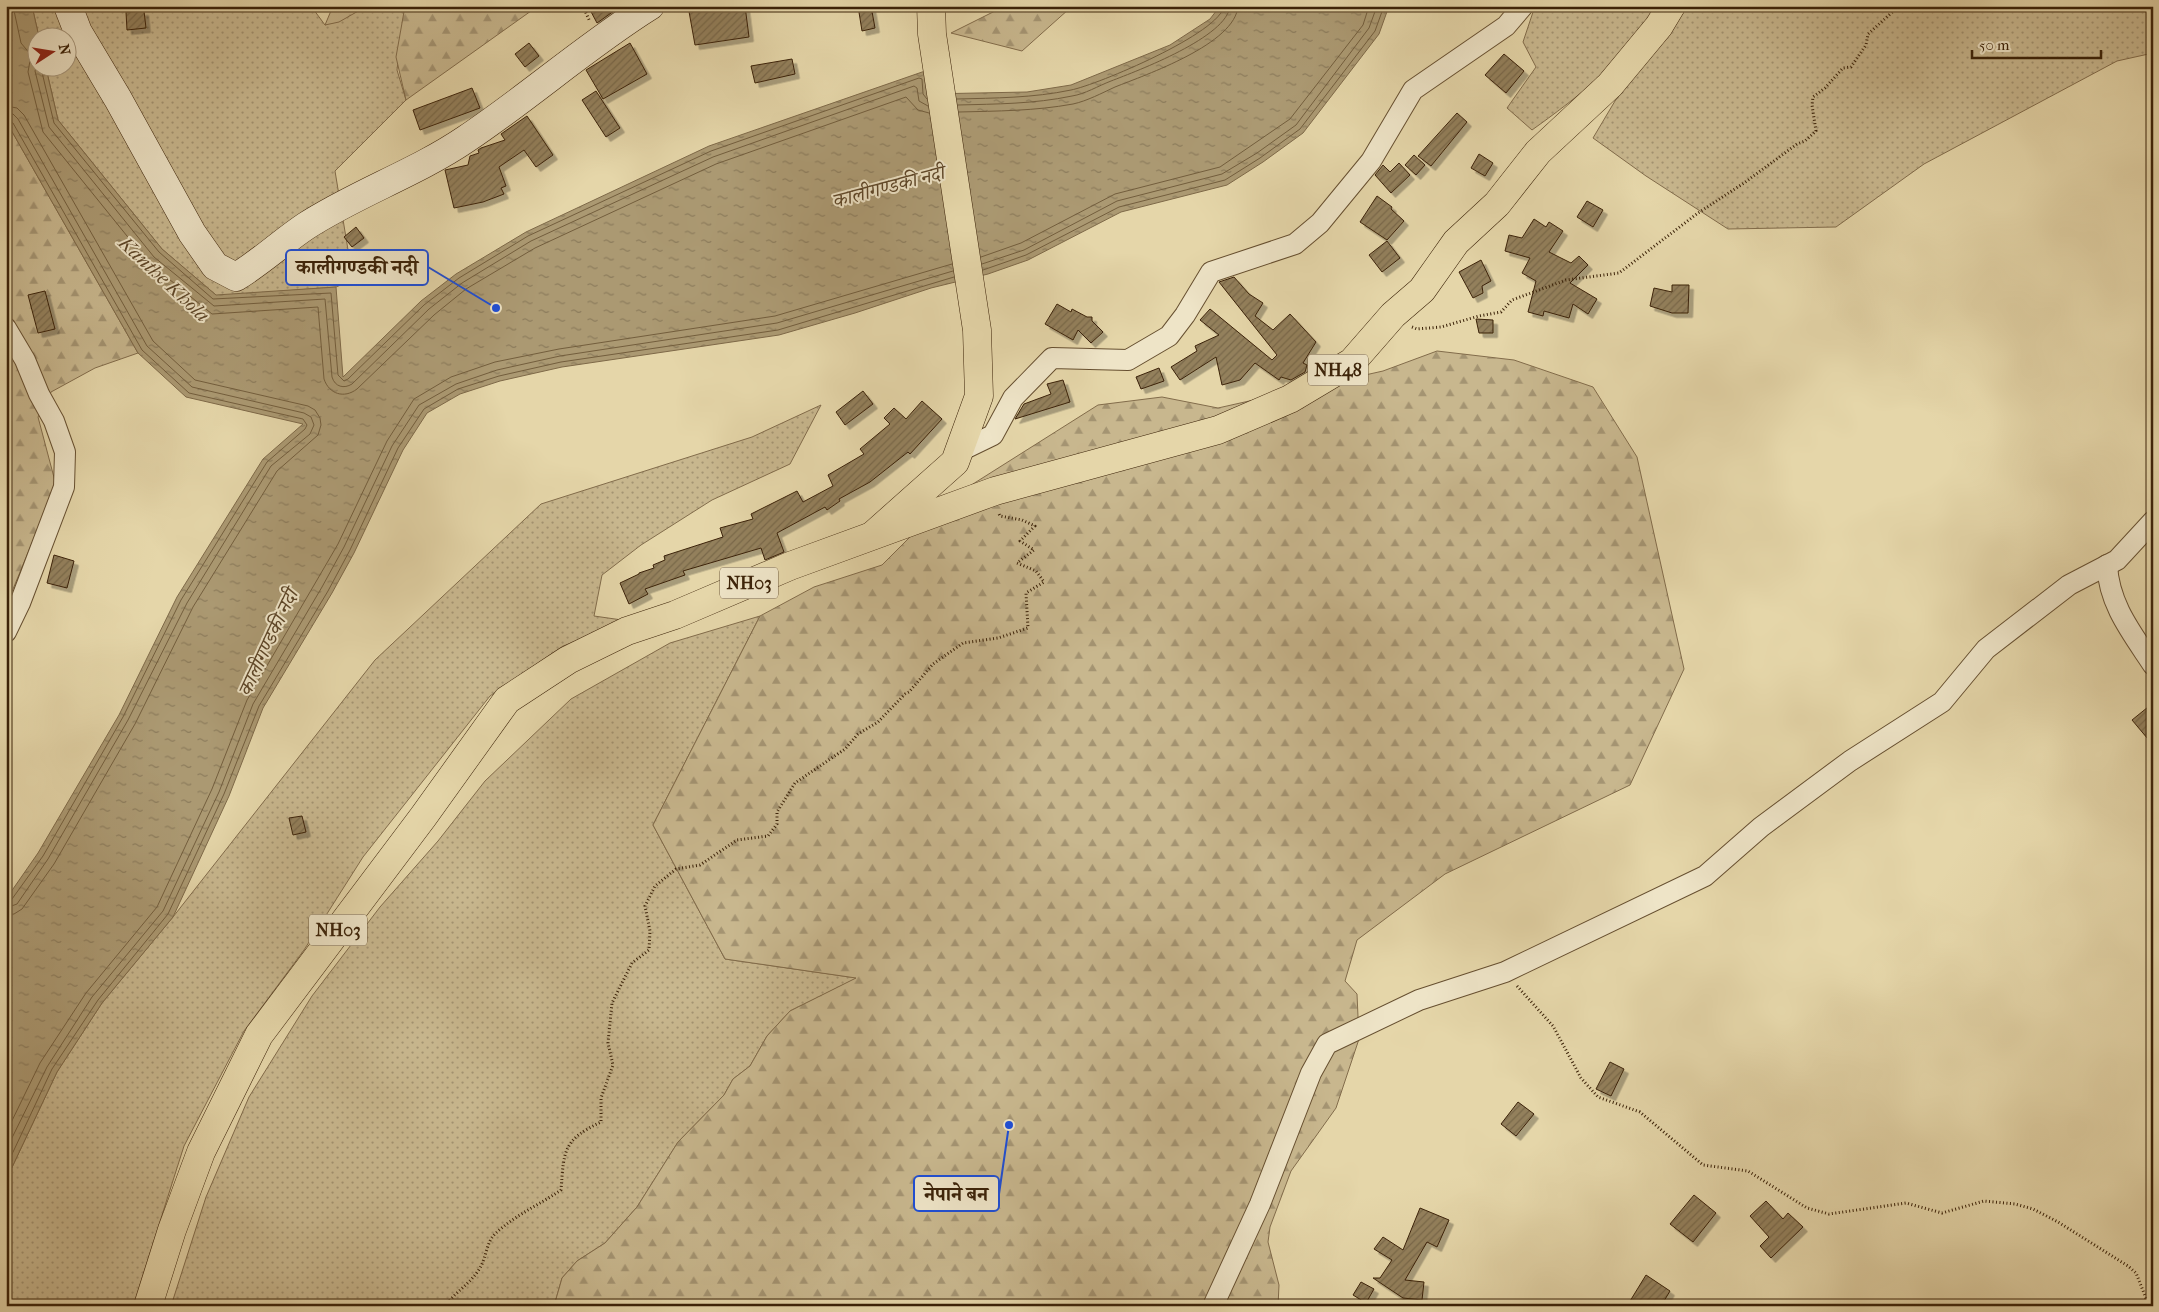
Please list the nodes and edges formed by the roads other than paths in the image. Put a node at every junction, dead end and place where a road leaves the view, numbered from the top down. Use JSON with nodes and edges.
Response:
{"nodes":[{"id":1,"x":68,"y":6,"type":"edge"},
{"id":2,"x":650,"y":6,"type":"edge"},
{"id":3,"x":931,"y":6,"type":"edge"},
{"id":4,"x":1522,"y":6,"type":"edge"},
{"id":5,"x":1671,"y":6,"type":"edge"},
{"id":6,"x":6,"y":328,"type":"edge"},
{"id":7,"x":960,"y":450,"type":"junction"},
{"id":8,"x":2153,"y":521,"type":"edge"},
{"id":9,"x":873,"y":536,"type":"junction"},
{"id":10,"x":2107,"y":565,"type":"junction"},
{"id":11,"x":6,"y":632,"type":"edge"},
{"id":12,"x":2153,"y":665,"type":"edge"},
{"id":13,"x":148,"y":1306,"type":"edge"},
{"id":14,"x":1213,"y":1306,"type":"edge"}],
"edges":[{"from":1,"to":2,"type":"main road"},
{"from":3,"to":7,"type":"main road","number":"NH03"},
{"from":4,"to":7,"type":"street"},
{"from":5,"to":9,"type":"main road","number":"NH48"},
{"from":6,"to":11,"type":"street"},
{"from":7,"to":9,"type":"main road","number":"NH03"},
{"from":8,"to":10,"type":"street"},
{"from":9,"to":13,"type":"main road","number":"NH03"},
{"from":10,"to":12,"type":"street"},
{"from":10,"to":14,"type":"street"}]}
